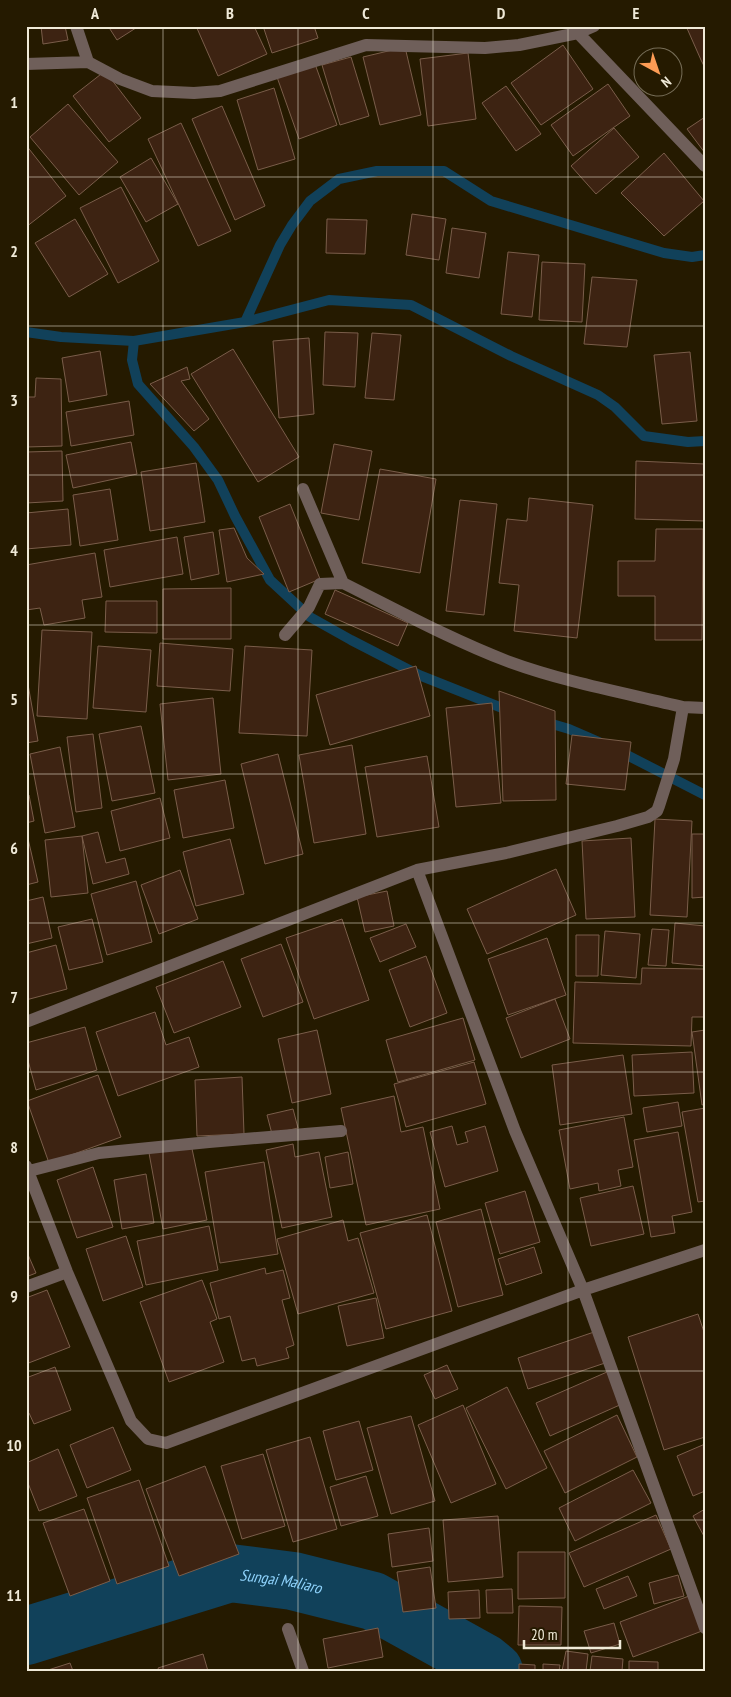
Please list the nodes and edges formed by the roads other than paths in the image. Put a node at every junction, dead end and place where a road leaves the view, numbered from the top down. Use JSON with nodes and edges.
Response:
{"nodes":[{"id":1,"x":76,"y":26,"type":"edge"},
{"id":2,"x":594,"y":26,"type":"edge"},
{"id":3,"x":578,"y":33,"type":"junction"},
{"id":4,"x":88,"y":62,"type":"junction"},
{"id":5,"x":26,"y":64,"type":"edge"},
{"id":6,"x":705,"y":166,"type":"edge"},
{"id":7,"x":302,"y":489,"type":"dead end"},
{"id":8,"x":342,"y":583,"type":"junction"},
{"id":9,"x":285,"y":634,"type":"dead end"},
{"id":10,"x":684,"y":707,"type":"junction"},
{"id":11,"x":705,"y":708,"type":"edge"},
{"id":12,"x":417,"y":870,"type":"junction"},
{"id":13,"x":26,"y":1022,"type":"edge"},
{"id":14,"x":341,"y":1131,"type":"dead end"},
{"id":15,"x":27,"y":1169,"type":"edge"},
{"id":16,"x":705,"y":1250,"type":"edge"},
{"id":17,"x":67,"y":1272,"type":"junction"},
{"id":18,"x":26,"y":1287,"type":"edge"},
{"id":19,"x":583,"y":1290,"type":"junction"},
{"id":20,"x":705,"y":1628,"type":"edge"},
{"id":21,"x":288,"y":1629,"type":"dead end"},
{"id":22,"x":302,"y":1671,"type":"edge"}],
"edges":[{"from":1,"to":4,"type":"street"},
{"from":2,"to":3,"type":"street"},
{"from":3,"to":4,"type":"street"},
{"from":3,"to":6,"type":"street"},
{"from":4,"to":5,"type":"street"},
{"from":7,"to":8,"type":"street"},
{"from":8,"to":9,"type":"street"},
{"from":8,"to":10,"type":"street"},
{"from":10,"to":11,"type":"street"},
{"from":10,"to":12,"type":"street"},
{"from":12,"to":13,"type":"street"},
{"from":12,"to":19,"type":"street"},
{"from":14,"to":15,"type":"street"},
{"from":15,"to":17,"type":"street"},
{"from":16,"to":19,"type":"street"},
{"from":17,"to":18,"type":"street"},
{"from":17,"to":19,"type":"street"},
{"from":19,"to":20,"type":"street"},
{"from":21,"to":22,"type":"street"}]}
